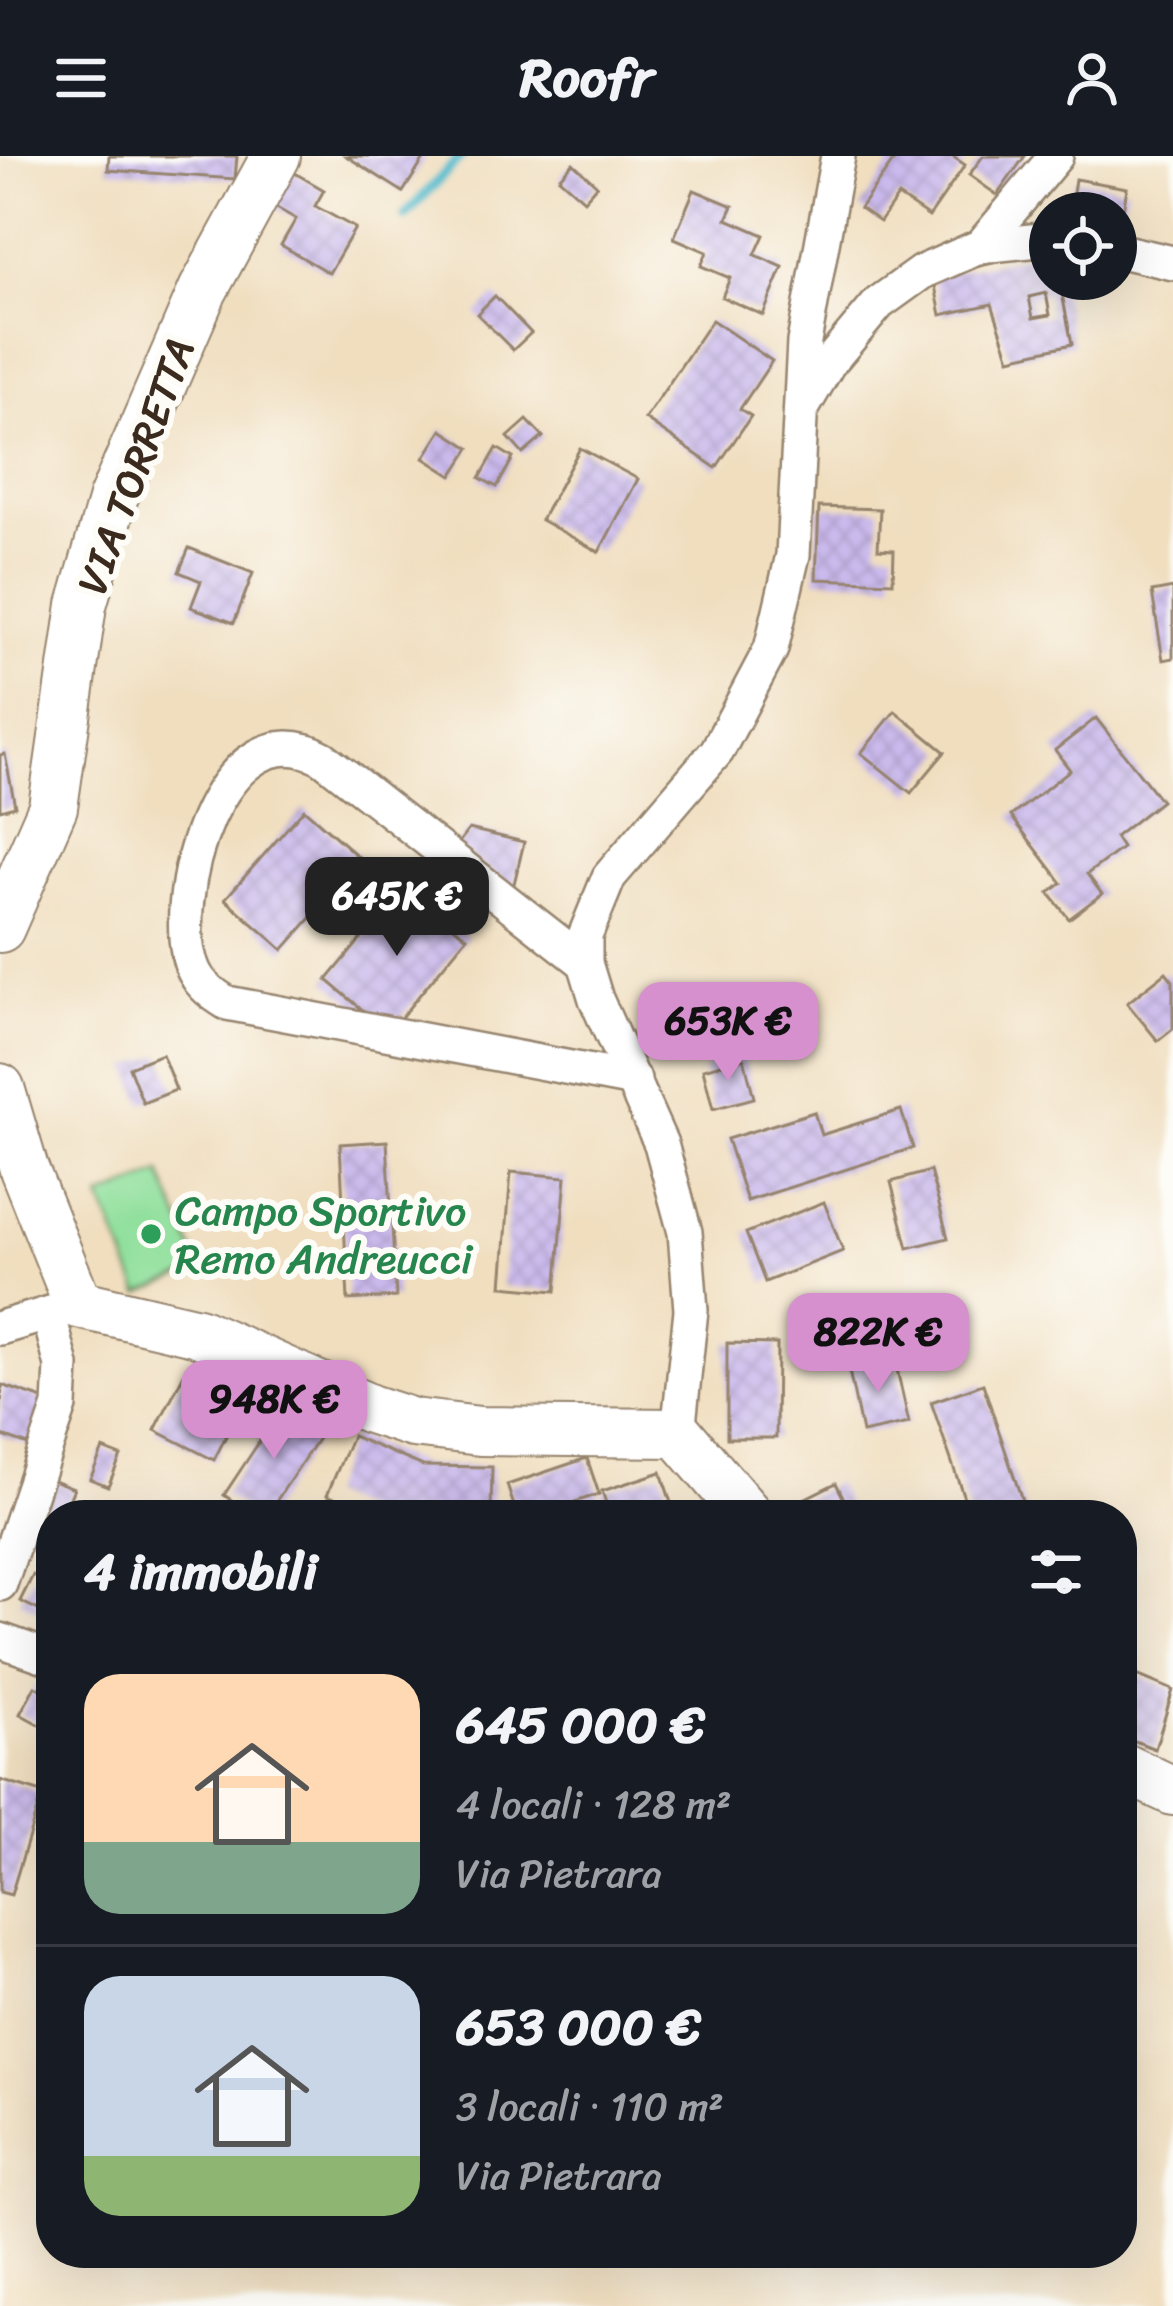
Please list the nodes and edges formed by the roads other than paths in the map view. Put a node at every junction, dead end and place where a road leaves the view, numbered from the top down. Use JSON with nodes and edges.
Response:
{"nodes":[{"id":1,"x":277,"y":156,"type":"edge"},
{"id":2,"x":838,"y":156,"type":"edge"},
{"id":3,"x":1056,"y":156,"type":"edge"},
{"id":4,"x":1029,"y":241,"type":"edge"},
{"id":5,"x":981,"y":246,"type":"junction"},
{"id":6,"x":1137,"y":255,"type":"edge"},
{"id":7,"x":1173,"y":263,"type":"edge"},
{"id":8,"x":802,"y":409,"type":"junction"},
{"id":9,"x":0,"y":928,"type":"edge"},
{"id":10,"x":585,"y":963,"type":"junction"},
{"id":11,"x":634,"y":1080,"type":"junction"},
{"id":12,"x":0,"y":1088,"type":"edge"},
{"id":13,"x":63,"y":1310,"type":"junction"},
{"id":14,"x":0,"y":1328,"type":"edge"},
{"id":15,"x":677,"y":1433,"type":"junction"},
{"id":16,"x":735,"y":1500,"type":"edge"},
{"id":17,"x":0,"y":1584,"type":"edge"},
{"id":18,"x":0,"y":1640,"type":"edge"},
{"id":19,"x":36,"y":1653,"type":"edge"},
{"id":20,"x":1137,"y":1774,"type":"edge"},
{"id":21,"x":1173,"y":1791,"type":"edge"}],
"edges":[{"from":1,"to":9,"type":"street","name":"VIA TORRETTA"},
{"from":2,"to":8,"type":"street"},
{"from":3,"to":5,"type":"street"},
{"from":4,"to":5,"type":"street"},
{"from":5,"to":8,"type":"street"},
{"from":6,"to":7,"type":"street"},
{"from":8,"to":10,"type":"street"},
{"from":10,"to":11,"type":"street"},
{"from":10,"to":11,"type":"street"},
{"from":11,"to":15,"type":"street"},
{"from":12,"to":13,"type":"street"},
{"from":13,"to":14,"type":"street"},
{"from":13,"to":15,"type":"street"},
{"from":13,"to":17,"type":"street"},
{"from":15,"to":16,"type":"street"},
{"from":18,"to":19,"type":"street"},
{"from":20,"to":21,"type":"street"}]}
